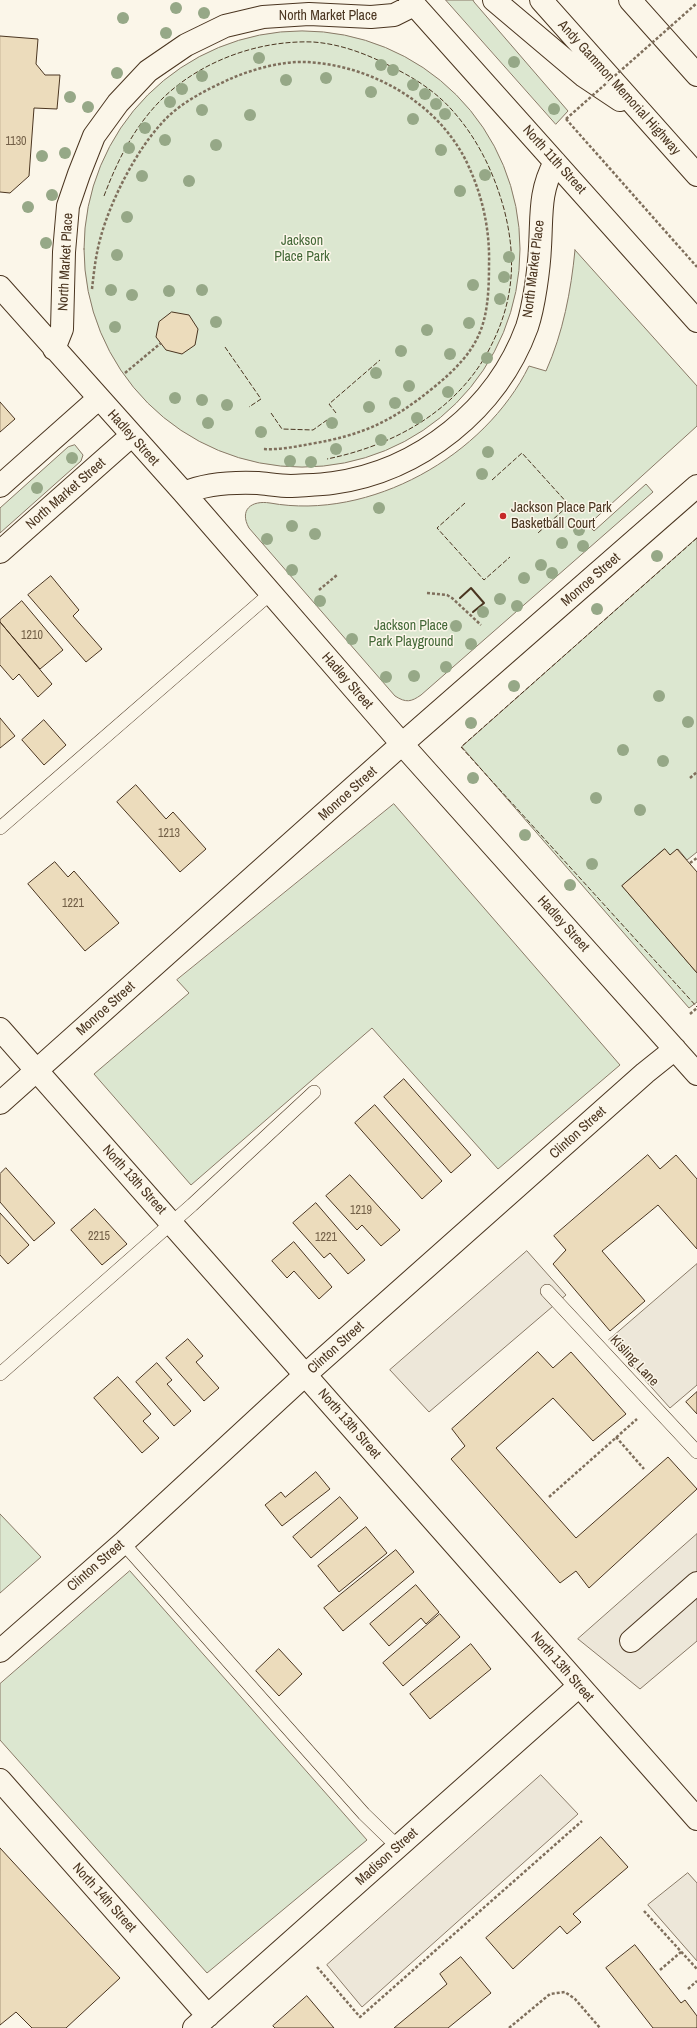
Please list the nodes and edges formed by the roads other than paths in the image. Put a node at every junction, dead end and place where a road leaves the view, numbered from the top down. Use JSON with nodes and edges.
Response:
{"nodes":[{"id":1,"x":494,"y":0,"type":"edge"},
{"id":2,"x":541,"y":0,"type":"edge"},
{"id":3,"x":630,"y":0,"type":"edge"},
{"id":4,"x":412,"y":3,"type":"edge"},
{"id":5,"x":697,"y":75,"type":"edge"},
{"id":6,"x":646,"y":117,"type":"junction"},
{"id":7,"x":555,"y":162,"type":"junction"},
{"id":8,"x":697,"y":175,"type":"edge"},
{"id":9,"x":0,"y":287,"type":"edge"},
{"id":10,"x":697,"y":321,"type":"edge"},
{"id":11,"x":54,"y":349,"type":"junction"},
{"id":12,"x":98,"y":399,"type":"junction"},
{"id":13,"x":131,"y":436,"type":"junction"},
{"id":14,"x":0,"y":486,"type":"edge"},
{"id":15,"x":697,"y":486,"type":"edge"},
{"id":16,"x":184,"y":493,"type":"junction"},
{"id":17,"x":0,"y":552,"type":"edge"},
{"id":18,"x":271,"y":593,"type":"junction"},
{"id":19,"x":402,"y":744,"type":"junction"},
{"id":20,"x":0,"y":828,"type":"edge"},
{"id":21,"x":0,"y":1029,"type":"edge"},
{"id":22,"x":675,"y":1049,"type":"junction"},
{"id":23,"x":37,"y":1070,"type":"junction"},
{"id":24,"x":697,"y":1074,"type":"edge"},
{"id":25,"x":314,"y":1092,"type":"dead end"},
{"id":26,"x":0,"y":1103,"type":"edge"},
{"id":27,"x":172,"y":1222,"type":"junction"},
{"id":28,"x":548,"y":1291,"type":"dead end"},
{"id":29,"x":0,"y":1374,"type":"edge"},
{"id":30,"x":305,"y":1375,"type":"junction"},
{"id":31,"x":697,"y":1452,"type":"edge"},
{"id":32,"x":123,"y":1543,"type":"junction"},
{"id":33,"x":697,"y":1583,"type":"edge"},
{"id":34,"x":631,"y":1641,"type":"dead end"},
{"id":35,"x":0,"y":1651,"type":"edge"},
{"id":36,"x":578,"y":1686,"type":"junction"},
{"id":37,"x":0,"y":1780,"type":"edge"},
{"id":38,"x":697,"y":1819,"type":"edge"},
{"id":39,"x":398,"y":1847,"type":"junction"},
{"id":40,"x":201,"y":2022,"type":"edge"}],
"edges":[{"from":1,"to":6,"type":"main road"},
{"from":2,"to":6,"type":"main road","name":"Andy Gammon Memorial Highway"},
{"from":3,"to":5,"type":"main road"},
{"from":4,"to":7,"type":"main road","name":"North 11th Street"},
{"from":4,"to":11,"type":"main road","name":"North Market Place"},
{"from":6,"to":8,"type":"main road","name":"Andy Gammon Memorial Highway"},
{"from":7,"to":10,"type":"main road","name":"North 11th Street"},
{"from":7,"to":16,"type":"main road","name":"North Market Place"},
{"from":9,"to":11,"type":"main road","name":"Hadley Street"},
{"from":11,"to":12,"type":"main road","name":"Hadley Street"},
{"from":12,"to":13,"type":"main road","name":"Hadley Street"},
{"from":12,"to":14,"type":"main road"},
{"from":13,"to":16,"type":"main road","name":"Hadley Street"},
{"from":13,"to":17,"type":"main road","name":"North Market Street"},
{"from":15,"to":19,"type":"main road","name":"Monroe Street"},
{"from":16,"to":18,"type":"main road","name":"Hadley Street"},
{"from":18,"to":19,"type":"main road","name":"Hadley Street"},
{"from":18,"to":20,"type":"lane"},
{"from":19,"to":22,"type":"main road","name":"Hadley Street"},
{"from":19,"to":23,"type":"main road","name":"Monroe Street"},
{"from":21,"to":23,"type":"main road","name":"North 13th Street"},
{"from":22,"to":24,"type":"main road","name":"Hadley Street"},
{"from":22,"to":30,"type":"main road","name":"Clinton Street"},
{"from":23,"to":26,"type":"main road","name":"Monroe Street"},
{"from":23,"to":27,"type":"main road","name":"North 13th Street"},
{"from":25,"to":27,"type":"lane"},
{"from":27,"to":29,"type":"lane"},
{"from":27,"to":30,"type":"main road","name":"North 13th Street"},
{"from":28,"to":31,"type":"lane","name":"Kisling Lane"},
{"from":30,"to":32,"type":"main road","name":"Clinton Street"},
{"from":30,"to":36,"type":"main road","name":"North 13th Street"},
{"from":32,"to":35,"type":"main road","name":"Clinton Street"},
{"from":32,"to":39,"type":"lane"},
{"from":33,"to":34,"type":"main road"},
{"from":36,"to":38,"type":"main road","name":"North 13th Street"},
{"from":36,"to":39,"type":"main road","name":"Madison Street"},
{"from":37,"to":40,"type":"main road","name":"North 14th Street"},
{"from":39,"to":40,"type":"main road","name":"Madison Street"}]}
